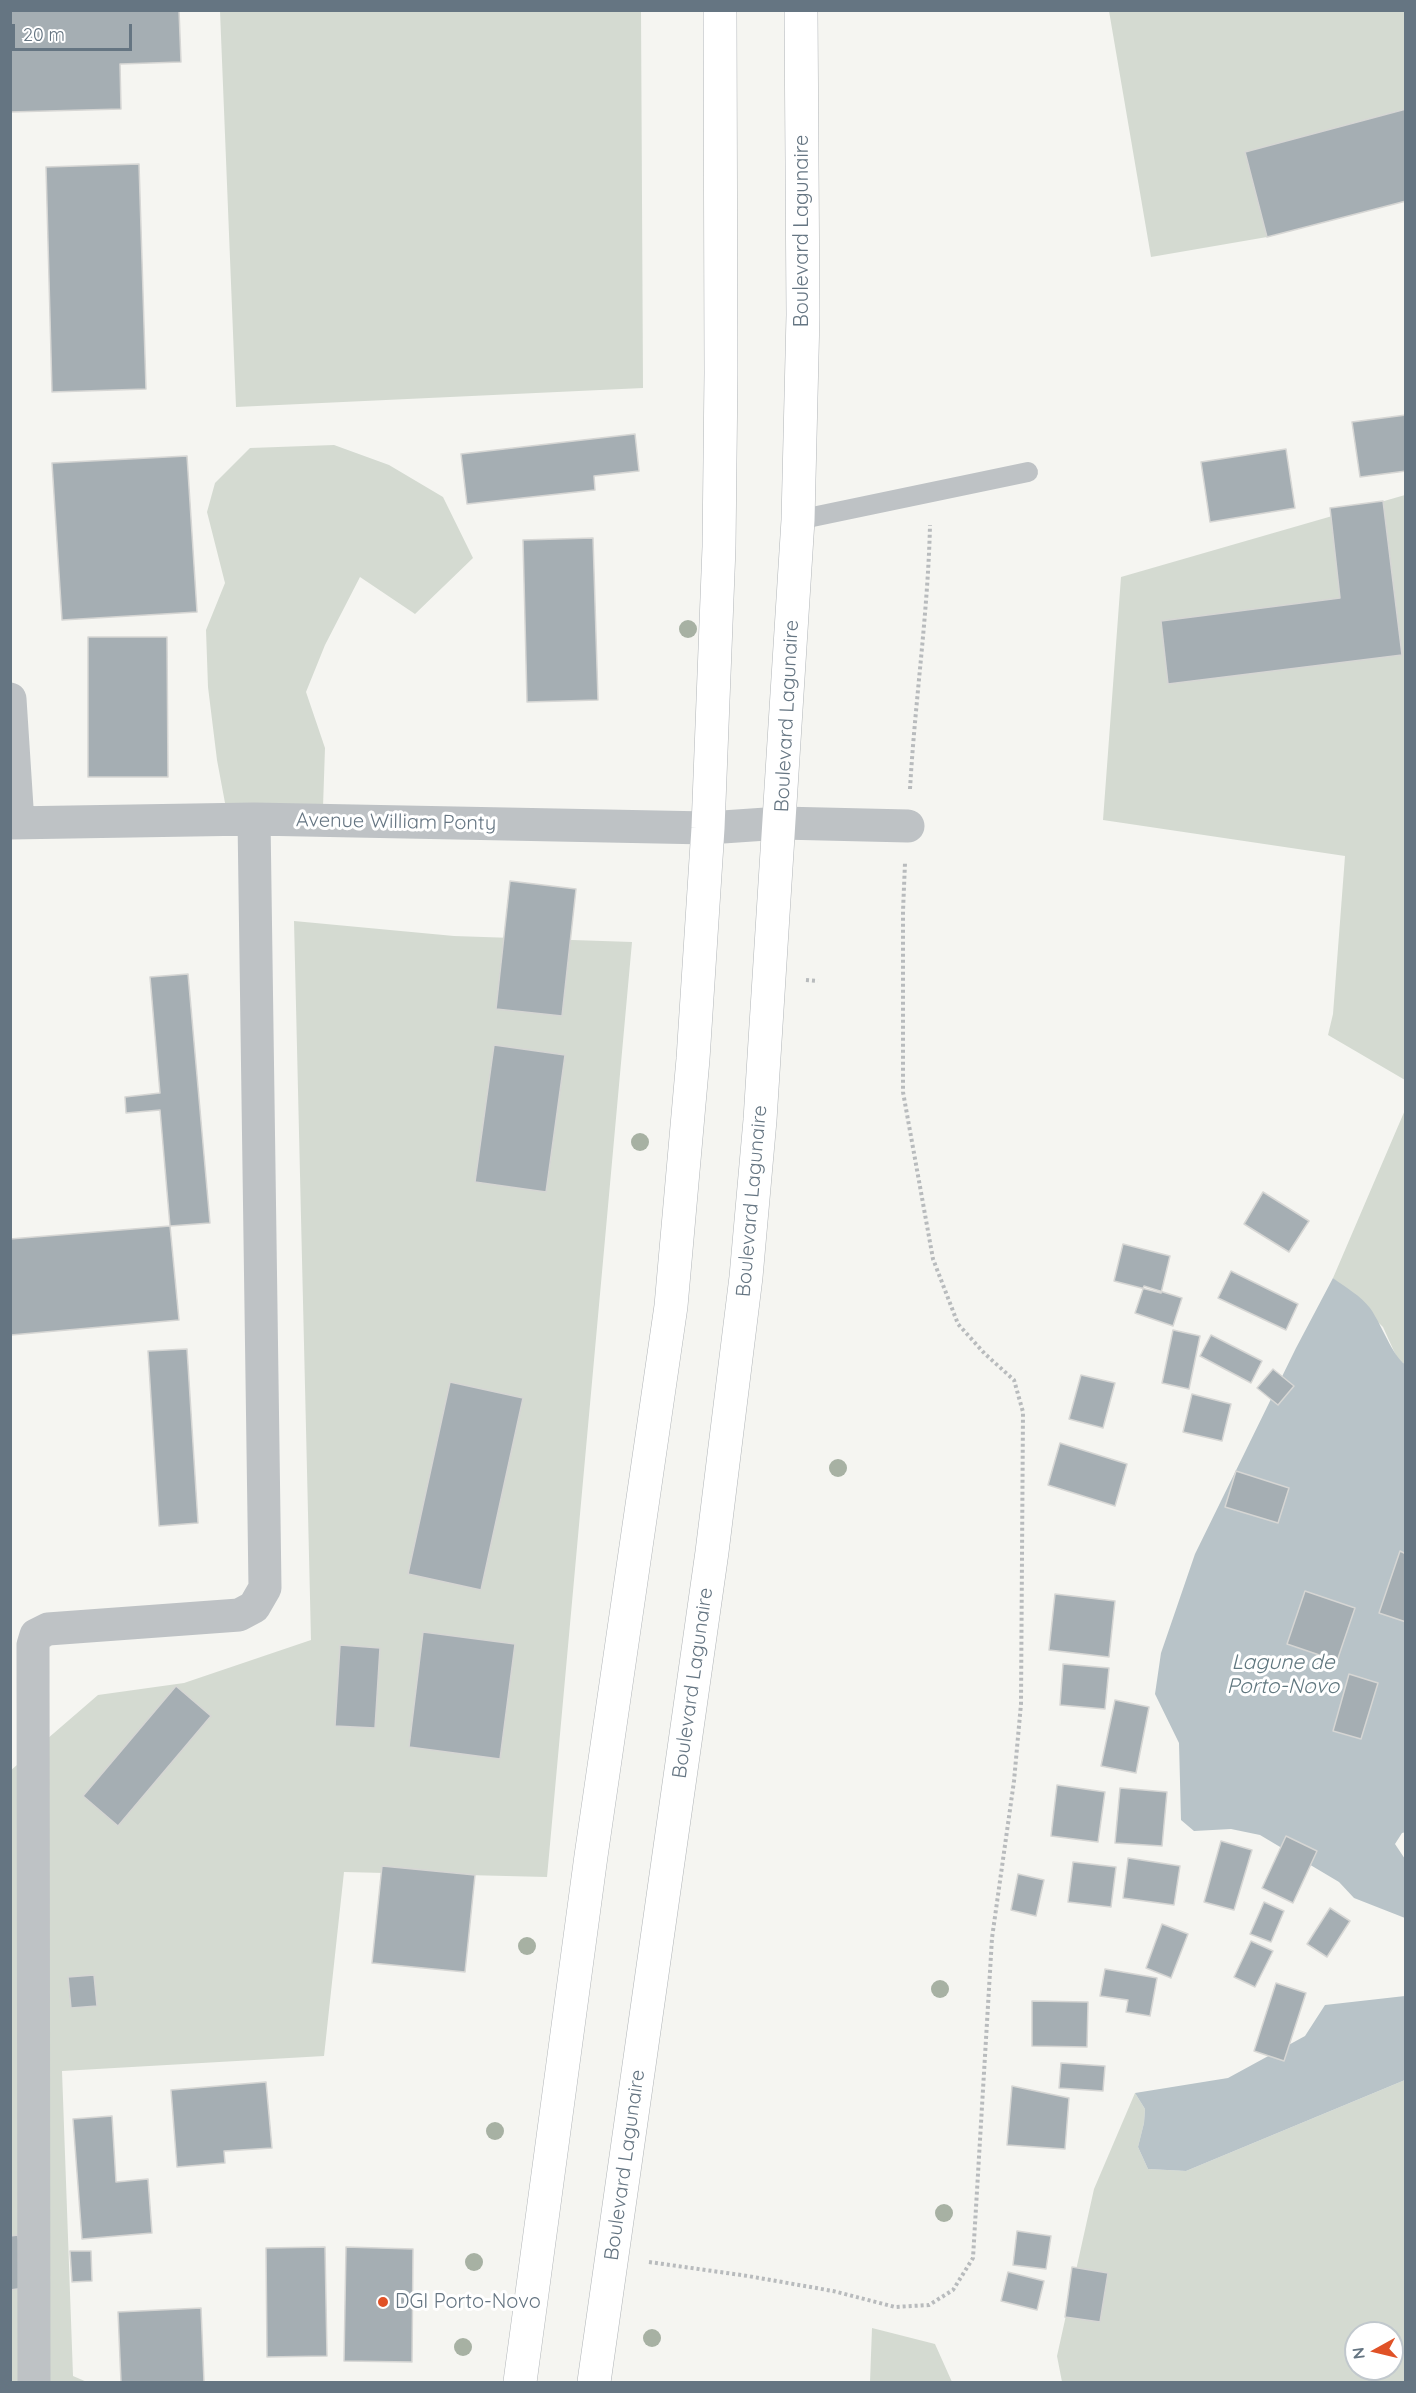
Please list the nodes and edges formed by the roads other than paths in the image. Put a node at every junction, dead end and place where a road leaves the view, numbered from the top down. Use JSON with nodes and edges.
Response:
{"nodes":[{"id":1,"x":720,"y":10,"type":"edge"},
{"id":2,"x":801,"y":10,"type":"edge"},
{"id":3,"x":1028,"y":472,"type":"dead end"},
{"id":4,"x":798,"y":520,"type":"junction"},
{"id":5,"x":10,"y":699,"type":"edge"},
{"id":6,"x":254,"y":819,"type":"junction"},
{"id":7,"x":14,"y":823,"type":"edge"},
{"id":8,"x":781,"y":823,"type":"junction"},
{"id":9,"x":908,"y":826,"type":"road end"},
{"id":10,"x":708,"y":828,"type":"junction"},
{"id":11,"x":34,"y":2382,"type":"edge"},
{"id":12,"x":520,"y":2382,"type":"edge"},
{"id":13,"x":594,"y":2382,"type":"edge"}],
"edges":[{"from":1,"to":10,"type":"highway"},
{"from":2,"to":4,"type":"highway","name":"Boulevard Lagunaire"},
{"from":3,"to":4,"type":"lane"},
{"from":4,"to":8,"type":"highway","name":"Boulevard Lagunaire"},
{"from":5,"to":7,"type":"street"},
{"from":6,"to":7,"type":"street","name":"Avenue William Ponty"},
{"from":6,"to":10,"type":"street","name":"Avenue William Ponty"},
{"from":6,"to":11,"type":"street"},
{"from":8,"to":9,"type":"street","name":"Avenue William Ponty"},
{"from":8,"to":10,"type":"street","name":"Avenue William Ponty"},
{"from":8,"to":13,"type":"highway","name":"Boulevard Lagunaire"},
{"from":10,"to":12,"type":"highway"}]}
